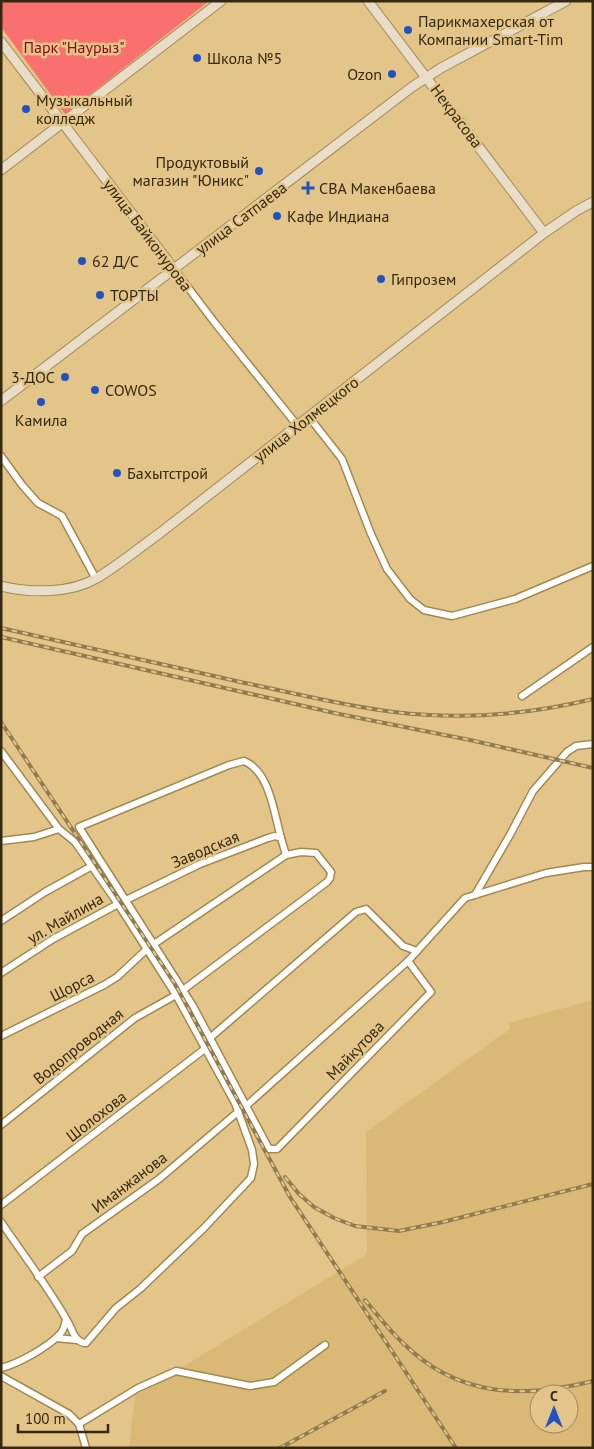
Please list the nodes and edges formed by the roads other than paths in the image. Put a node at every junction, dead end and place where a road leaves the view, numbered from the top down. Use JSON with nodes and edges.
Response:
{"nodes":[{"id":1,"x":221,"y":1,"type":"edge"},
{"id":2,"x":368,"y":1,"type":"edge"},
{"id":3,"x":566,"y":1,"type":"edge"},
{"id":4,"x":1,"y":42,"type":"edge"},
{"id":5,"x":427,"y":77,"type":"junction"},
{"id":6,"x":63,"y":123,"type":"junction"},
{"id":7,"x":1,"y":170,"type":"edge"},
{"id":8,"x":593,"y":202,"type":"edge"},
{"id":9,"x":544,"y":233,"type":"junction"},
{"id":10,"x":174,"y":269,"type":"junction"},
{"id":11,"x":1,"y":401,"type":"edge"},
{"id":12,"x":309,"y":417,"type":"junction"},
{"id":13,"x":297,"y":425,"type":"junction"},
{"id":14,"x":1,"y":456,"type":"edge"},
{"id":15,"x":593,"y":566,"type":"edge"},
{"id":16,"x":96,"y":579,"type":"junction"},
{"id":17,"x":1,"y":586,"type":"edge"},
{"id":18,"x":593,"y":647,"type":"edge"},
{"id":19,"x":522,"y":696,"type":"dead end"},
{"id":20,"x":593,"y":744,"type":"edge"},
{"id":21,"x":1,"y":751,"type":"edge"},
{"id":22,"x":59,"y":829,"type":"junction"},
{"id":23,"x":281,"y":838,"type":"junction"},
{"id":24,"x":1,"y":841,"type":"edge"},
{"id":25,"x":286,"y":855,"type":"junction"},
{"id":26,"x":92,"y":866,"type":"junction"},
{"id":27,"x":593,"y":867,"type":"edge"},
{"id":28,"x":475,"y":895,"type":"junction"},
{"id":29,"x":126,"y":900,"type":"junction"},
{"id":30,"x":118,"y":904,"type":"junction"},
{"id":31,"x":1,"y":921,"type":"edge"},
{"id":32,"x":154,"y":944,"type":"junction"},
{"id":33,"x":147,"y":949,"type":"junction"},
{"id":34,"x":417,"y":951,"type":"junction"},
{"id":35,"x":408,"y":961,"type":"junction"},
{"id":36,"x":1,"y":973,"type":"edge"},
{"id":37,"x":183,"y":990,"type":"junction"},
{"id":38,"x":176,"y":995,"type":"junction"},
{"id":39,"x":193,"y":1006,"type":"junction"},
{"id":40,"x":185,"y":1011,"type":"junction"},
{"id":41,"x":1,"y":1036,"type":"edge"},
{"id":42,"x":211,"y":1038,"type":"junction"},
{"id":43,"x":206,"y":1048,"type":"junction"},
{"id":44,"x":246,"y":1106,"type":"junction"},
{"id":45,"x":239,"y":1111,"type":"junction"},
{"id":46,"x":1,"y":1126,"type":"edge"},
{"id":47,"x":1,"y":1205,"type":"edge"},
{"id":48,"x":1,"y":1222,"type":"edge"},
{"id":49,"x":38,"y":1277,"type":"junction"},
{"id":50,"x":66,"y":1319,"type":"junction"},
{"id":51,"x":56,"y":1338,"type":"junction"},
{"id":52,"x":80,"y":1342,"type":"junction"},
{"id":53,"x":325,"y":1345,"type":"dead end"},
{"id":54,"x":1,"y":1368,"type":"edge"},
{"id":55,"x":1,"y":1376,"type":"edge"},
{"id":56,"x":79,"y":1424,"type":"junction"},
{"id":57,"x":86,"y":1448,"type":"edge"}],
"edges":[{"from":1,"to":6,"type":"street"},
{"from":2,"to":5,"type":"street","name":"Некрасова"},
{"from":3,"to":5,"type":"street","name":"улица Сатпаева"},
{"from":4,"to":6,"type":"street","name":"улица Байконурова"},
{"from":5,"to":9,"type":"street","name":"Некрасова"},
{"from":5,"to":10,"type":"street","name":"улица Сатпаева"},
{"from":6,"to":7,"type":"street"},
{"from":6,"to":10,"type":"street","name":"улица Байконурова"},
{"from":8,"to":9,"type":"street","name":"улица Холмецкого"},
{"from":9,"to":12,"type":"street","name":"улица Холмецкого"},
{"from":10,"to":11,"type":"street","name":"улица Сатпаева"},
{"from":10,"to":13,"type":"street","name":"улица Байконурова"},
{"from":12,"to":13,"type":"street","name":"улица Холмецкого"},
{"from":12,"to":15,"type":"street"},
{"from":13,"to":16,"type":"street","name":"улица Холмецкого"},
{"from":14,"to":16,"type":"street"},
{"from":16,"to":17,"type":"street","name":"улица Холмецкого"},
{"from":18,"to":19,"type":"street"},
{"from":20,"to":28,"type":"street"},
{"from":21,"to":22,"type":"street"},
{"from":22,"to":24,"type":"street"},
{"from":22,"to":26,"type":"street"},
{"from":23,"to":25,"type":"street"},
{"from":23,"to":29,"type":"street","name":"Заводская"},
{"from":23,"to":29,"type":"street"},
{"from":25,"to":32,"type":"street"},
{"from":25,"to":37,"type":"street"},
{"from":26,"to":30,"type":"street"},
{"from":26,"to":31,"type":"street"},
{"from":27,"to":28,"type":"street"},
{"from":28,"to":34,"type":"street"},
{"from":29,"to":32,"type":"street"},
{"from":30,"to":33,"type":"street"},
{"from":30,"to":36,"type":"street","name":"ул. Майлина"},
{"from":32,"to":37,"type":"street"},
{"from":33,"to":38,"type":"street"},
{"from":33,"to":41,"type":"street","name":"Щорса"},
{"from":34,"to":35,"type":"street"},
{"from":34,"to":42,"type":"street"},
{"from":35,"to":44,"type":"street"},
{"from":35,"to":44,"type":"street","name":"Майкутова"},
{"from":37,"to":39,"type":"street"},
{"from":38,"to":40,"type":"street"},
{"from":38,"to":46,"type":"street","name":"Водопроводная"},
{"from":39,"to":40,"type":"street"},
{"from":39,"to":42,"type":"street"},
{"from":40,"to":43,"type":"street"},
{"from":42,"to":44,"type":"street"},
{"from":43,"to":45,"type":"street"},
{"from":43,"to":47,"type":"street","name":"Шолохова"},
{"from":45,"to":49,"type":"street","name":"Иманжанова"},
{"from":45,"to":52,"type":"street"},
{"from":48,"to":49,"type":"street"},
{"from":49,"to":50,"type":"street"},
{"from":50,"to":51,"type":"street"},
{"from":50,"to":52,"type":"street"},
{"from":51,"to":52,"type":"street"},
{"from":51,"to":54,"type":"street"},
{"from":53,"to":56,"type":"street"},
{"from":55,"to":56,"type":"street"},
{"from":56,"to":57,"type":"street"}]}
